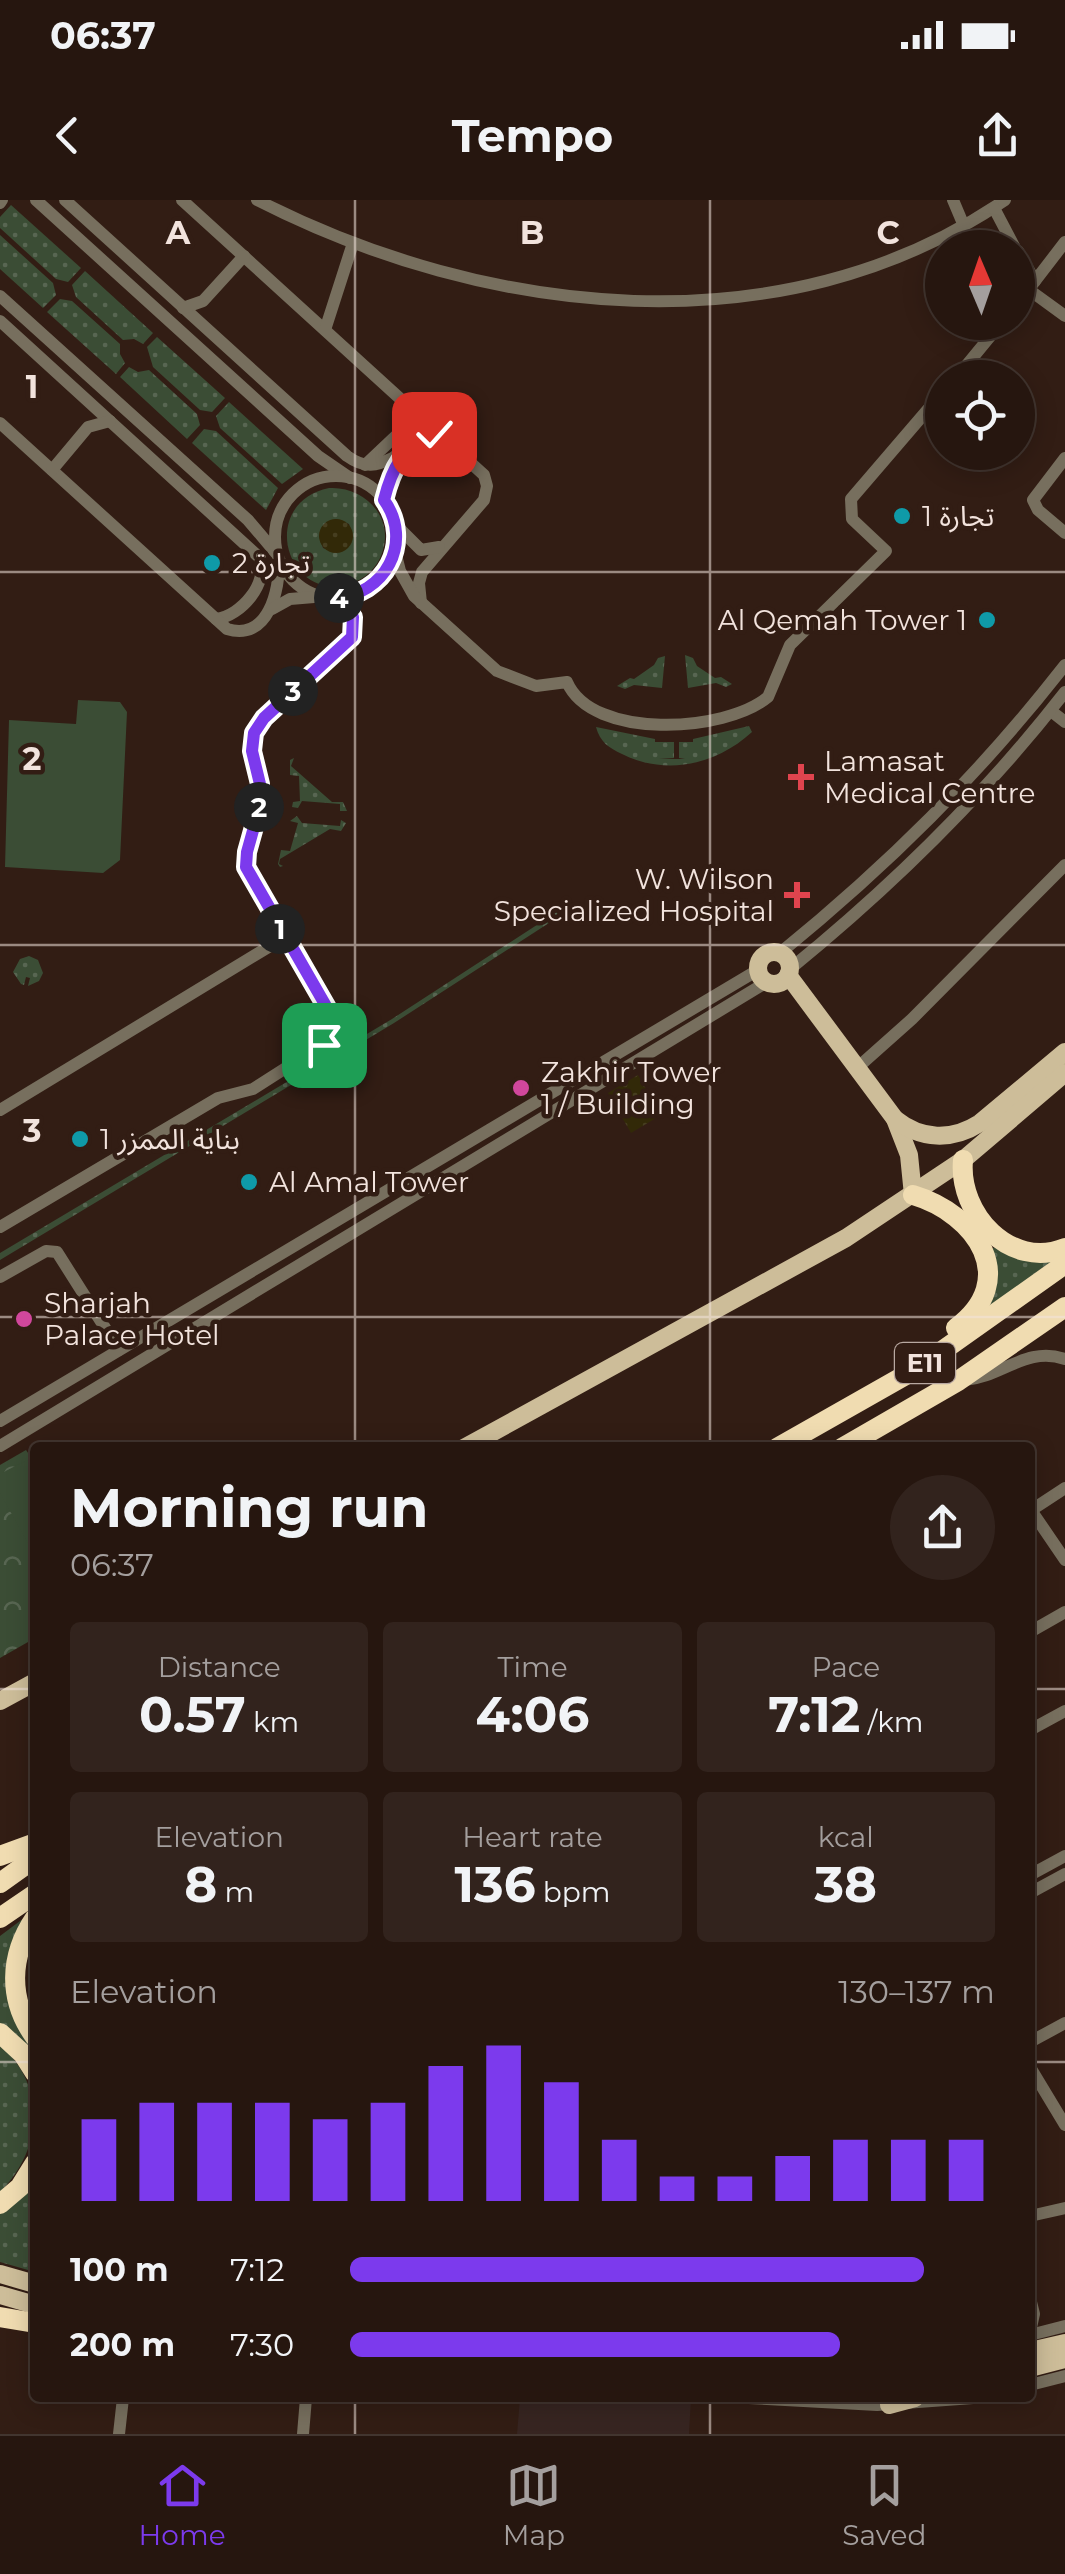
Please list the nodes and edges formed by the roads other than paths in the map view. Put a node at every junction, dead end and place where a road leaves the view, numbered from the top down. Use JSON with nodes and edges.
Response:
{"nodes":[{"id":1,"x":36,"y":200,"type":"edge"},
{"id":2,"x":64,"y":200,"type":"edge"},
{"id":3,"x":182,"y":200,"type":"edge"},
{"id":4,"x":258,"y":200,"type":"edge"},
{"id":5,"x":955,"y":200,"type":"edge"},
{"id":6,"x":995,"y":207,"type":"edge"},
{"id":7,"x":53,"y":217,"type":"junction"},
{"id":8,"x":969,"y":223,"type":"junction"},
{"id":9,"x":95,"y":228,"type":"junction"},
{"id":10,"x":1006,"y":230,"type":"edge"},
{"id":11,"x":1065,"y":242,"type":"edge"},
{"id":12,"x":353,"y":243,"type":"junction"},
{"id":13,"x":244,"y":256,"type":"junction"},
{"id":14,"x":1035,"y":281,"type":"edge"},
{"id":15,"x":1035,"y":288,"type":"edge"},
{"id":16,"x":0,"y":296,"type":"edge"},
{"id":17,"x":203,"y":300,"type":"junction"},
{"id":18,"x":183,"y":308,"type":"junction"},
{"id":19,"x":1065,"y":316,"type":"edge"},
{"id":20,"x":0,"y":321,"type":"edge"},
{"id":21,"x":200,"y":322,"type":"junction"},
{"id":22,"x":325,"y":330,"type":"junction"},
{"id":23,"x":17,"y":336,"type":"junction"},
{"id":24,"x":987,"y":340,"type":"edge"},
{"id":25,"x":971,"y":360,"type":"edge"},
{"id":26,"x":92,"y":404,"type":"junction"},
{"id":27,"x":411,"y":408,"type":"junction"},
{"id":28,"x":925,"y":413,"type":"edge"},
{"id":29,"x":300,"y":414,"type":"junction"},
{"id":30,"x":110,"y":421,"type":"junction"},
{"id":31,"x":0,"y":423,"type":"edge"},
{"id":32,"x":88,"y":428,"type":"junction"},
{"id":33,"x":439,"y":433,"type":"junction"},
{"id":34,"x":402,"y":452,"type":"junction"},
{"id":35,"x":318,"y":456,"type":"junction"},
{"id":36,"x":1065,"y":458,"type":"edge"},
{"id":37,"x":363,"y":465,"type":"junction"},
{"id":38,"x":52,"y":470,"type":"junction"},
{"id":39,"x":351,"y":478,"type":"junction"},
{"id":40,"x":384,"y":500,"type":"junction"},
{"id":41,"x":215,"y":516,"type":"junction"},
{"id":42,"x":396,"y":524,"type":"junction"},
{"id":43,"x":253,"y":525,"type":"junction"},
{"id":44,"x":1065,"y":533,"type":"edge"},
{"id":45,"x":446,"y":544,"type":"junction"},
{"id":46,"x":395,"y":552,"type":"junction"},
{"id":47,"x":278,"y":557,"type":"junction"},
{"id":48,"x":329,"y":597,"type":"junction"},
{"id":49,"x":421,"y":603,"type":"junction"},
{"id":50,"x":266,"y":614,"type":"junction"},
{"id":51,"x":216,"y":619,"type":"junction"},
{"id":52,"x":1065,"y":666,"type":"edge"},
{"id":53,"x":1065,"y":692,"type":"edge"},
{"id":54,"x":1050,"y":710,"type":"junction"},
{"id":55,"x":1065,"y":722,"type":"edge"},
{"id":56,"x":965,"y":785,"type":"junction"},
{"id":57,"x":952,"y":824,"type":"junction"},
{"id":58,"x":1065,"y":865,"type":"edge"},
{"id":59,"x":285,"y":937,"type":"junction"},
{"id":60,"x":780,"y":952,"type":"junction"},
{"id":61,"x":789,"y":972,"type":"junction"},
{"id":62,"x":762,"y":976,"type":"junction"},
{"id":63,"x":1065,"y":1052,"type":"edge"},
{"id":64,"x":857,"y":1068,"type":"junction"},
{"id":65,"x":1065,"y":1073,"type":"edge"},
{"id":66,"x":0,"y":1110,"type":"edge"},
{"id":67,"x":895,"y":1119,"type":"junction"},
{"id":68,"x":964,"y":1160,"type":"junction"},
{"id":69,"x":913,"y":1195,"type":"junction"},
{"id":70,"x":0,"y":1227,"type":"edge"},
{"id":71,"x":1065,"y":1248,"type":"edge"},
{"id":72,"x":1065,"y":1264,"type":"edge"},
{"id":73,"x":0,"y":1277,"type":"edge"},
{"id":74,"x":1065,"y":1306,"type":"edge"},
{"id":75,"x":119,"y":1350,"type":"junction"},
{"id":76,"x":1065,"y":1359,"type":"edge"},
{"id":77,"x":918,"y":1368,"type":"junction"},
{"id":78,"x":958,"y":1380,"type":"junction"},
{"id":79,"x":0,"y":1421,"type":"edge"},
{"id":80,"x":475,"y":1442,"type":"edge"},
{"id":81,"x":788,"y":1442,"type":"edge"},
{"id":82,"x":852,"y":1442,"type":"edge"},
{"id":83,"x":0,"y":1446,"type":"edge"},
{"id":84,"x":1065,"y":1488,"type":"edge"},
{"id":85,"x":1035,"y":1507,"type":"edge"},
{"id":86,"x":1035,"y":1517,"type":"edge"},
{"id":87,"x":1065,"y":1560,"type":"edge"},
{"id":88,"x":1065,"y":1612,"type":"edge"},
{"id":89,"x":1035,"y":1629,"type":"edge"},
{"id":90,"x":30,"y":1685,"type":"edge"},
{"id":91,"x":0,"y":1701,"type":"edge"},
{"id":92,"x":1065,"y":1711,"type":"edge"},
{"id":93,"x":1035,"y":1727,"type":"edge"},
{"id":94,"x":30,"y":1846,"type":"edge"},
{"id":95,"x":0,"y":1856,"type":"edge"},
{"id":96,"x":1065,"y":1856,"type":"edge"},
{"id":97,"x":30,"y":1861,"type":"edge"},
{"id":98,"x":1035,"y":1872,"type":"edge"},
{"id":99,"x":1065,"y":1874,"type":"edge"},
{"id":100,"x":0,"y":1882,"type":"edge"},
{"id":101,"x":1035,"y":1890,"type":"edge"},
{"id":102,"x":30,"y":1897,"type":"edge"},
{"id":103,"x":0,"y":1918,"type":"edge"},
{"id":104,"x":30,"y":1926,"type":"edge"},
{"id":105,"x":1065,"y":2023,"type":"edge"},
{"id":106,"x":30,"y":2028,"type":"edge"},
{"id":107,"x":0,"y":2033,"type":"edge"},
{"id":108,"x":1035,"y":2039,"type":"edge"},
{"id":109,"x":30,"y":2065,"type":"edge"},
{"id":110,"x":1035,"y":2075,"type":"edge"},
{"id":111,"x":1065,"y":2125,"type":"edge"},
{"id":112,"x":30,"y":2171,"type":"edge"},
{"id":113,"x":0,"y":2204,"type":"edge"},
{"id":114,"x":1065,"y":2208,"type":"edge"},
{"id":115,"x":1035,"y":2215,"type":"edge"},
{"id":116,"x":0,"y":2274,"type":"edge"},
{"id":117,"x":30,"y":2283,"type":"edge"},
{"id":118,"x":0,"y":2295,"type":"edge"},
{"id":119,"x":30,"y":2304,"type":"edge"},
{"id":120,"x":1035,"y":2315,"type":"edge"},
{"id":121,"x":1,"y":2317,"type":"edge"},
{"id":122,"x":30,"y":2322,"type":"edge"},
{"id":123,"x":1065,"y":2326,"type":"edge"},
{"id":124,"x":1049,"y":2330,"type":"junction"},
{"id":125,"x":30,"y":2331,"type":"edge"},
{"id":126,"x":1035,"y":2333,"type":"edge"},
{"id":127,"x":1065,"y":2343,"type":"edge"},
{"id":128,"x":1035,"y":2351,"type":"edge"},
{"id":129,"x":1065,"y":2359,"type":"edge"},
{"id":130,"x":1035,"y":2367,"type":"edge"},
{"id":131,"x":1065,"y":2376,"type":"edge"},
{"id":132,"x":1035,"y":2384,"type":"edge"},
{"id":133,"x":123,"y":2402,"type":"edge"},
{"id":134,"x":306,"y":2402,"type":"edge"},
{"id":135,"x":829,"y":2402,"type":"edge"},
{"id":136,"x":900,"y":2402,"type":"edge"},
{"id":137,"x":925,"y":2402,"type":"edge"},
{"id":138,"x":889,"y":2405,"type":"junction"},
{"id":139,"x":119,"y":2434,"type":"edge"},
{"id":140,"x":302,"y":2434,"type":"edge"}],
"edges":[{"from":1,"to":7,"type":"street"},
{"from":2,"to":9,"type":"street"},
{"from":3,"to":13,"type":"street"},
{"from":4,"to":12,"type":"street"},
{"from":5,"to":8,"type":"street"},
{"from":6,"to":8,"type":"street"},
{"from":6,"to":10,"type":"street"},
{"from":7,"to":9,"type":"street"},
{"from":7,"to":35,"type":"street"},
{"from":8,"to":12,"type":"street"},
{"from":9,"to":18,"type":"street"},
{"from":11,"to":14,"type":"street"},
{"from":12,"to":22,"type":"street"},
{"from":13,"to":17,"type":"street"},
{"from":13,"to":22,"type":"street"},
{"from":15,"to":19,"type":"street"},
{"from":16,"to":23,"type":"street"},
{"from":16,"to":43,"type":"street"},
{"from":17,"to":18,"type":"street"},
{"from":17,"to":21,"type":"street"},
{"from":18,"to":21,"type":"street"},
{"from":20,"to":23,"type":"street"},
{"from":21,"to":29,"type":"street"},
{"from":22,"to":27,"type":"street"},
{"from":23,"to":26,"type":"street"},
{"from":24,"to":25,"type":"street"},
{"from":26,"to":30,"type":"street"},
{"from":26,"to":32,"type":"street"},
{"from":27,"to":33,"type":"street"},
{"from":27,"to":34,"type":"street"},
{"from":27,"to":37,"type":"street"},
{"from":28,"to":49,"type":"street"},
{"from":29,"to":35,"type":"street"},
{"from":29,"to":37,"type":"street"},
{"from":30,"to":32,"type":"street"},
{"from":30,"to":41,"type":"street"},
{"from":31,"to":38,"type":"street"},
{"from":32,"to":38,"type":"street"},
{"from":33,"to":34,"type":"street"},
{"from":33,"to":45,"type":"street"},
{"from":34,"to":37,"type":"street"},
{"from":34,"to":39,"type":"street"},
{"from":34,"to":40,"type":"street"},
{"from":35,"to":39,"type":"street"},
{"from":36,"to":44,"type":"street"},
{"from":38,"to":51,"type":"street"},
{"from":39,"to":40,"type":"street"},
{"from":39,"to":47,"type":"street"},
{"from":40,"to":42,"type":"street"},
{"from":41,"to":43,"type":"street"},
{"from":41,"to":51,"type":"street"},
{"from":42,"to":45,"type":"street"},
{"from":42,"to":46,"type":"street"},
{"from":43,"to":47,"type":"street"},
{"from":45,"to":49,"type":"street"},
{"from":46,"to":48,"type":"street"},
{"from":46,"to":49,"type":"street"},
{"from":47,"to":48,"type":"street"},
{"from":47,"to":50,"type":"street"},
{"from":48,"to":50,"type":"street"},
{"from":48,"to":59,"type":"street"},
{"from":50,"to":51,"type":"street"},
{"from":52,"to":56,"type":"street"},
{"from":53,"to":54,"type":"street"},
{"from":54,"to":55,"type":"street"},
{"from":54,"to":57,"type":"street"},
{"from":56,"to":57,"type":"street"},
{"from":56,"to":60,"type":"street"},
{"from":57,"to":61,"type":"street"},
{"from":58,"to":64,"type":"street"},
{"from":59,"to":66,"type":"street"},
{"from":59,"to":70,"type":"street"},
{"from":60,"to":61,"type":"main road"},
{"from":60,"to":62,"type":"main road"},
{"from":61,"to":62,"type":"main road"},
{"from":61,"to":64,"type":"main road"},
{"from":62,"to":75,"type":"street"},
{"from":62,"to":83,"type":"street"},
{"from":63,"to":67,"type":"main road"},
{"from":64,"to":67,"type":"main road"},
{"from":65,"to":68,"type":"main road"},
{"from":67,"to":69,"type":"main road"},
{"from":68,"to":69,"type":"main road"},
{"from":68,"to":71,"type":"highway"},
{"from":69,"to":77,"type":"highway"},
{"from":69,"to":80,"type":"main road"},
{"from":72,"to":77,"type":"highway","number":"E11"},
{"from":73,"to":75,"type":"street"},
{"from":74,"to":78,"type":"highway","number":"E11"},
{"from":75,"to":79,"type":"street"},
{"from":76,"to":78,"type":"street"},
{"from":77,"to":81,"type":"highway","number":"E11"},
{"from":78,"to":82,"type":"highway","number":"E11"},
{"from":84,"to":85,"type":"street"},
{"from":86,"to":87,"type":"street"},
{"from":88,"to":89,"type":"street"},
{"from":90,"to":91,"type":"main road"},
{"from":92,"to":93,"type":"street"},
{"from":94,"to":95,"type":"highway"},
{"from":96,"to":98,"type":"street"},
{"from":97,"to":100,"type":"highway"},
{"from":99,"to":101,"type":"street"},
{"from":102,"to":103,"type":"highway"},
{"from":104,"to":106,"type":"highway"},
{"from":105,"to":108,"type":"street"},
{"from":107,"to":109,"type":"highway"},
{"from":110,"to":111,"type":"street"},
{"from":112,"to":113,"type":"highway"},
{"from":114,"to":115,"type":"street"},
{"from":116,"to":117,"type":"main road"},
{"from":118,"to":119,"type":"main road"},
{"from":120,"to":124,"type":"street"},
{"from":121,"to":122,"type":"highway"},
{"from":121,"to":125,"type":"street"},
{"from":123,"to":124,"type":"street"},
{"from":124,"to":126,"type":"street"},
{"from":127,"to":128,"type":"main road"},
{"from":129,"to":130,"type":"main road"},
{"from":131,"to":132,"type":"street"},
{"from":133,"to":139,"type":"street"},
{"from":134,"to":140,"type":"street"},
{"from":135,"to":138,"type":"street"},
{"from":136,"to":138,"type":"main road"},
{"from":137,"to":138,"type":"street"}]}
